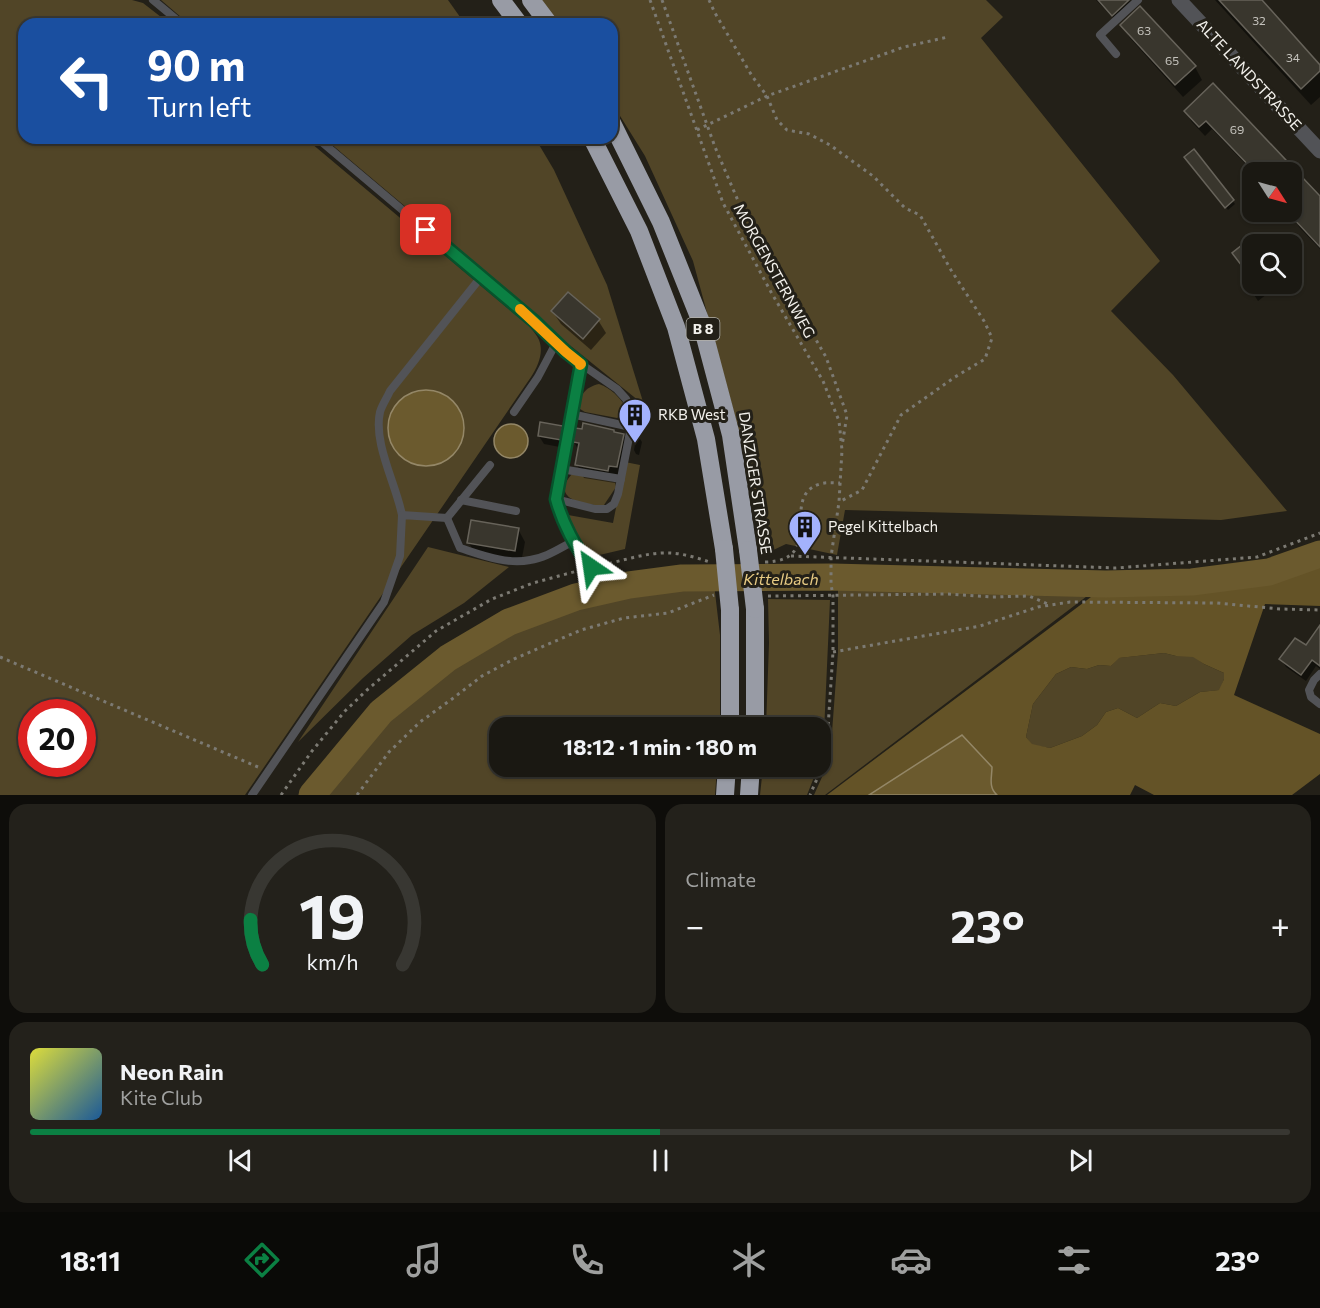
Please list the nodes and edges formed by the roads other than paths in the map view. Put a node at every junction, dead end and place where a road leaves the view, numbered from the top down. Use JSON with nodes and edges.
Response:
{"nodes":[{"id":1,"x":153,"y":0,"type":"edge"},
{"id":2,"x":501,"y":0,"type":"edge"},
{"id":3,"x":531,"y":0,"type":"edge"},
{"id":4,"x":1138,"y":0,"type":"edge"},
{"id":5,"x":1179,"y":0,"type":"edge"},
{"id":6,"x":175,"y":18,"type":"edge"},
{"id":7,"x":514,"y":18,"type":"edge"},
{"id":8,"x":544,"y":18,"type":"edge"},
{"id":9,"x":1116,"y":54,"type":"dead end"},
{"id":10,"x":618,"y":135,"type":"edge"},
{"id":11,"x":324,"y":144,"type":"edge"},
{"id":12,"x":595,"y":144,"type":"edge"},
{"id":13,"x":1320,"y":151,"type":"edge"},
{"id":14,"x":481,"y":277,"type":"junction"},
{"id":15,"x":556,"y":343,"type":"junction"},
{"id":16,"x":581,"y":364,"type":"junction"},
{"id":17,"x":514,"y":412,"type":"dead end"},
{"id":18,"x":571,"y":414,"type":"junction"},
{"id":19,"x":631,"y":427,"type":"junction"},
{"id":20,"x":490,"y":465,"type":"dead end"},
{"id":21,"x":561,"y":469,"type":"junction"},
{"id":22,"x":621,"y":479,"type":"junction"},
{"id":23,"x":556,"y":499,"type":"junction"},
{"id":24,"x":462,"y":500,"type":"junction"},
{"id":25,"x":516,"y":511,"type":"dead end"},
{"id":26,"x":402,"y":515,"type":"junction"},
{"id":27,"x":447,"y":518,"type":"junction"},
{"id":28,"x":574,"y":541,"type":"junction"},
{"id":29,"x":591,"y":567,"type":"road end"},
{"id":30,"x":1320,"y":674,"type":"edge"},
{"id":31,"x":1320,"y":704,"type":"edge"},
{"id":32,"x":730,"y":717,"type":"edge"},
{"id":33,"x":755,"y":717,"type":"edge"},
{"id":34,"x":726,"y":777,"type":"edge"},
{"id":35,"x":750,"y":777,"type":"edge"},
{"id":36,"x":252,"y":795,"type":"edge"},
{"id":37,"x":725,"y":795,"type":"edge"},
{"id":38,"x":749,"y":795,"type":"edge"}],
"edges":[{"from":1,"to":6,"type":"lane"},
{"from":2,"to":7,"type":"highway"},
{"from":3,"to":8,"type":"highway"},
{"from":4,"to":9,"type":"lane"},
{"from":5,"to":13,"type":"street","name":"ALTE LANDSTRASSE"},
{"from":10,"to":33,"type":"highway","name":"DANZIGER STRASSE","number":"B 8","bridge":true},
{"from":11,"to":14,"type":"lane"},
{"from":12,"to":32,"type":"highway","number":"B 8","bridge":true},
{"from":14,"to":15,"type":"lane"},
{"from":14,"to":26,"type":"lane"},
{"from":15,"to":16,"type":"lane"},
{"from":15,"to":17,"type":"lane"},
{"from":16,"to":18,"type":"lane"},
{"from":16,"to":19,"type":"lane"},
{"from":18,"to":19,"type":"lane"},
{"from":18,"to":21,"type":"lane"},
{"from":19,"to":22,"type":"lane"},
{"from":20,"to":24,"type":"lane"},
{"from":21,"to":22,"type":"lane"},
{"from":21,"to":23,"type":"lane"},
{"from":22,"to":23,"type":"lane"},
{"from":23,"to":28,"type":"lane"},
{"from":24,"to":25,"type":"lane"},
{"from":24,"to":27,"type":"lane"},
{"from":26,"to":27,"type":"lane"},
{"from":26,"to":36,"type":"lane"},
{"from":27,"to":28,"type":"lane"},
{"from":28,"to":29,"type":"lane"},
{"from":30,"to":31,"type":"lane"},
{"from":34,"to":37,"type":"highway"},
{"from":35,"to":38,"type":"highway"}]}
